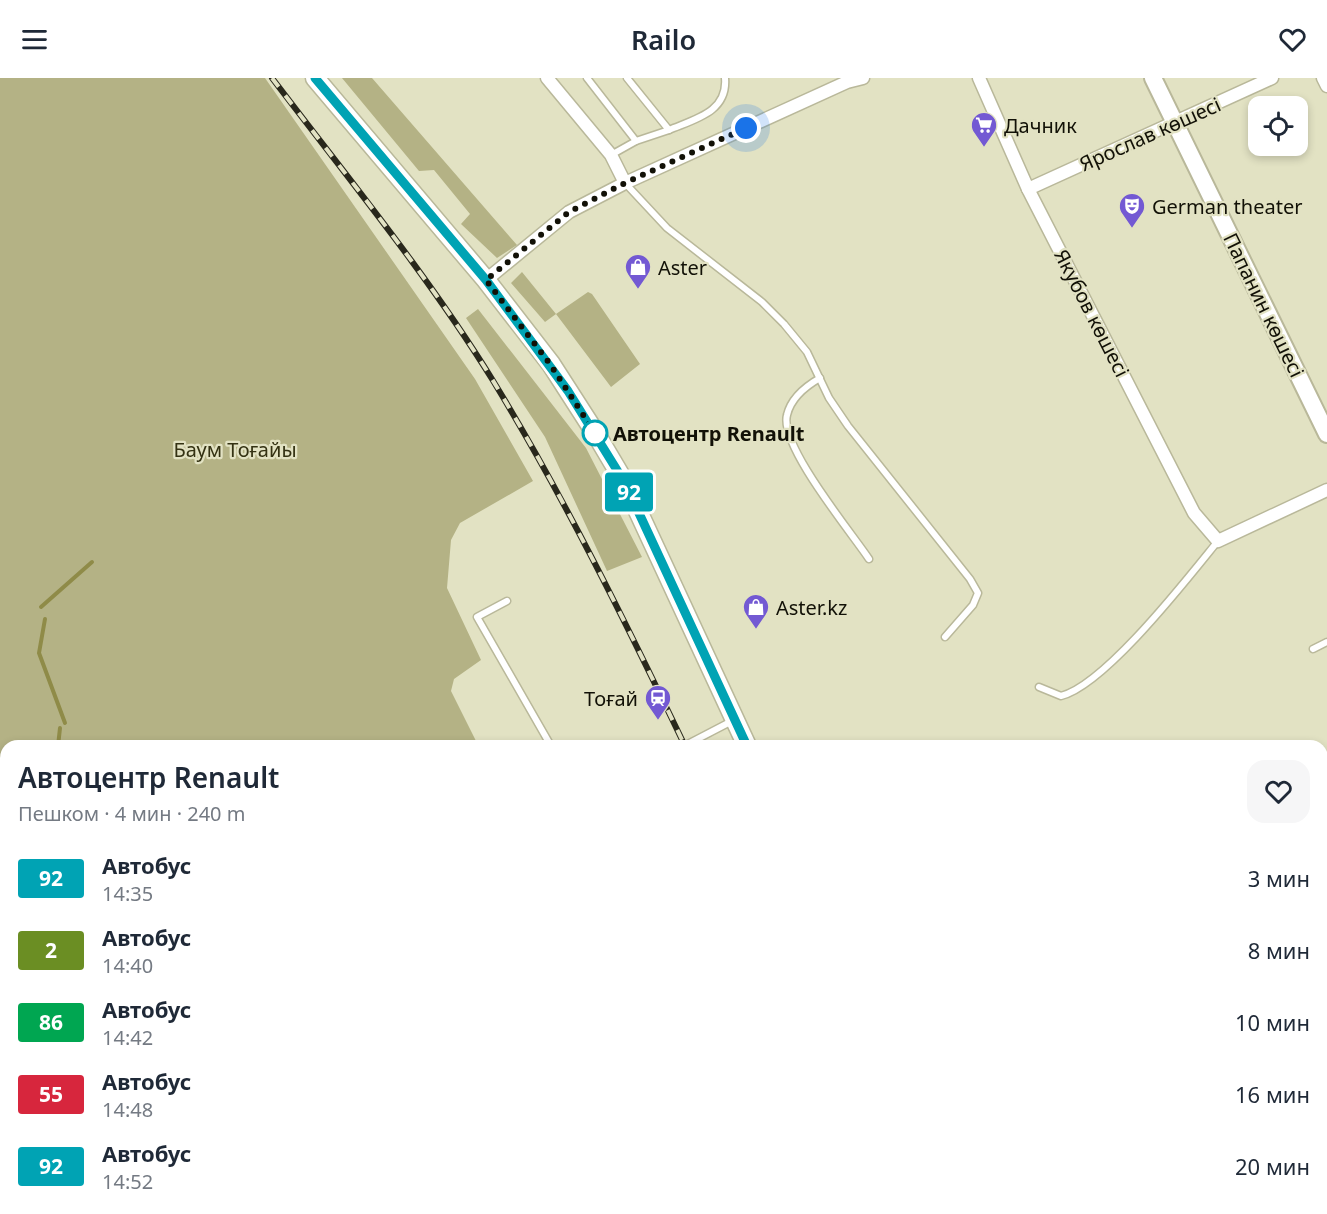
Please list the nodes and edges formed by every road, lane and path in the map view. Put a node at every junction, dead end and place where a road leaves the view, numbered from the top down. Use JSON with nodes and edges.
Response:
{"nodes":[{"id":1,"x":315,"y":78,"type":"edge"},
{"id":2,"x":547,"y":78,"type":"edge"},
{"id":3,"x":587,"y":78,"type":"edge"},
{"id":4,"x":627,"y":78,"type":"edge"},
{"id":5,"x":725,"y":78,"type":"edge"},
{"id":6,"x":863,"y":78,"type":"edge"},
{"id":7,"x":979,"y":78,"type":"edge"},
{"id":8,"x":1153,"y":78,"type":"edge"},
{"id":9,"x":1272,"y":78,"type":"edge"},
{"id":10,"x":1323,"y":78,"type":"edge"},
{"id":11,"x":1327,"y":86,"type":"edge"},
{"id":12,"x":1174,"y":123,"type":"junction"},
{"id":13,"x":669,"y":130,"type":"junction"},
{"id":14,"x":636,"y":141,"type":"junction"},
{"id":15,"x":611,"y":155,"type":"junction"},
{"id":16,"x":625,"y":183,"type":"junction"},
{"id":17,"x":1028,"y":189,"type":"junction"},
{"id":18,"x":486,"y":280,"type":"junction"},
{"id":19,"x":820,"y":378,"type":"junction"},
{"id":20,"x":1327,"y":434,"type":"edge"},
{"id":21,"x":1327,"y":490,"type":"edge"},
{"id":22,"x":1218,"y":541,"type":"junction"},
{"id":23,"x":869,"y":559,"type":"dead end"},
{"id":24,"x":507,"y":601,"type":"dead end"},
{"id":25,"x":945,"y":637,"type":"dead end"},
{"id":26,"x":1327,"y":642,"type":"edge"},
{"id":27,"x":1313,"y":649,"type":"dead end"},
{"id":28,"x":1039,"y":687,"type":"dead end"},
{"id":29,"x":735,"y":720,"type":"junction"},
{"id":30,"x":548,"y":740,"type":"edge"},
{"id":31,"x":696,"y":740,"type":"edge"},
{"id":32,"x":744,"y":740,"type":"edge"}],
"edges":[{"from":1,"to":18,"type":"main road"},
{"from":2,"to":15,"type":"street"},
{"from":3,"to":14,"type":"lane"},
{"from":4,"to":13,"type":"lane"},
{"from":5,"to":13,"type":"lane"},
{"from":6,"to":16,"type":"street"},
{"from":7,"to":17,"type":"street","name":"Якубов көшесі"},
{"from":8,"to":12,"type":"main road","name":"Папанин көшесі"},
{"from":9,"to":12,"type":"street","name":"Ярослав көшесі"},
{"from":10,"to":11,"type":"street"},
{"from":12,"to":17,"type":"street","name":"Ярослав көшесі"},
{"from":12,"to":20,"type":"main road","name":"Папанин көшесі"},
{"from":13,"to":14,"type":"lane"},
{"from":14,"to":15,"type":"lane"},
{"from":15,"to":16,"type":"street"},
{"from":16,"to":18,"type":"street"},
{"from":16,"to":19,"type":"lane"},
{"from":17,"to":22,"type":"street","name":"Якубов көшесі"},
{"from":18,"to":29,"type":"main road"},
{"from":19,"to":23,"type":"lane"},
{"from":19,"to":25,"type":"lane"},
{"from":21,"to":22,"type":"street"},
{"from":22,"to":28,"type":"lane"},
{"from":24,"to":30,"type":"lane"},
{"from":26,"to":27,"type":"lane"},
{"from":29,"to":31,"type":"lane"},
{"from":29,"to":32,"type":"main road"}]}
